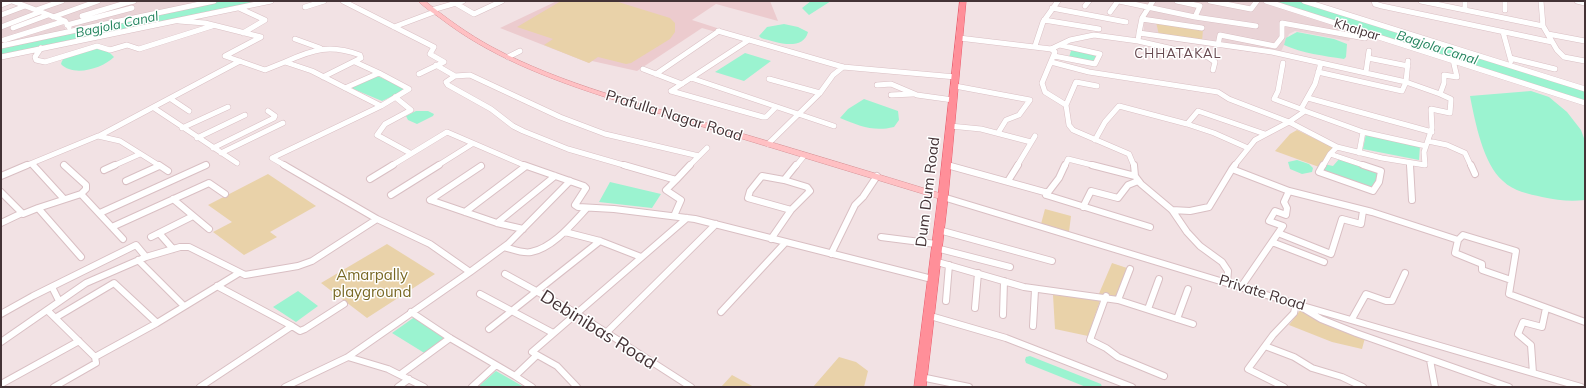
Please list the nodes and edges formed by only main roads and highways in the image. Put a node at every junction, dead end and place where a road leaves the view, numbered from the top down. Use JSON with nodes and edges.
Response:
{"nodes":[{"id":1,"x":964,"y":1,"type":"edge"},
{"id":2,"x":920,"y":387,"type":"edge"}],
"edges":[{"from":1,"to":2,"type":"main road","name":"Dum Dum Road"}]}
